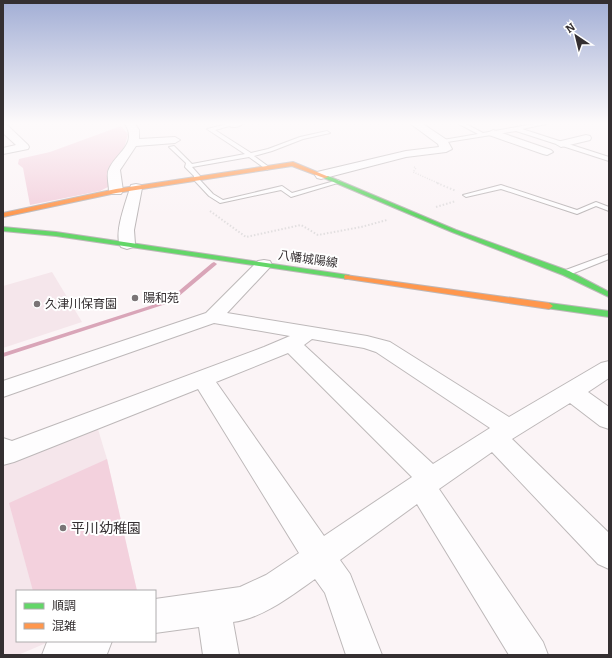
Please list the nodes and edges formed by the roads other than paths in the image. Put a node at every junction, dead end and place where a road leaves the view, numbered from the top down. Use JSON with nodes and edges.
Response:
{"nodes":[{"id":1,"x":126,"y":155,"type":"edge"},
{"id":2,"x":182,"y":155,"type":"edge"},
{"id":3,"x":250,"y":155,"type":"joint"},
{"id":4,"x":412,"y":155,"type":"edge"},
{"id":5,"x":595,"y":155,"type":"edge"},
{"id":6,"x":609,"y":159,"type":"edge"},
{"id":7,"x":188,"y":166,"type":"junction"},
{"id":8,"x":266,"y":168,"type":"junction"},
{"id":9,"x":321,"y":175,"type":"junction"},
{"id":10,"x":196,"y":179,"type":"junction"},
{"id":11,"x":338,"y":182,"type":"junction"},
{"id":12,"x":136,"y":188,"type":"junction"},
{"id":13,"x":116,"y":192,"type":"junction"},
{"id":14,"x":466,"y":196,"type":"road end"},
{"id":15,"x":609,"y":209,"type":"edge"},
{"id":16,"x":3,"y":215,"type":"edge"},
{"id":17,"x":3,"y":229,"type":"edge"},
{"id":18,"x":127,"y":244,"type":"junction"},
{"id":19,"x":609,"y":256,"type":"edge"},
{"id":20,"x":264,"y":265,"type":"junction"},
{"id":21,"x":566,"y":273,"type":"junction"},
{"id":22,"x":609,"y":295,"type":"edge"},
{"id":23,"x":609,"y":314,"type":"edge"},
{"id":24,"x":213,"y":317,"type":"junction"},
{"id":25,"x":299,"y":338,"type":"junction"},
{"id":26,"x":609,"y":368,"type":"edge"},
{"id":27,"x":203,"y":379,"type":"junction"},
{"id":28,"x":3,"y":390,"type":"edge"},
{"id":29,"x":570,"y":390,"type":"junction"},
{"id":30,"x":609,"y":420,"type":"edge"},
{"id":31,"x":501,"y":433,"type":"junction"},
{"id":32,"x":3,"y":448,"type":"edge"},
{"id":33,"x":426,"y":483,"type":"junction"},
{"id":34,"x":609,"y":554,"type":"edge"},
{"id":35,"x":320,"y":558,"type":"junction"},
{"id":36,"x":213,"y":609,"type":"junction"},
{"id":37,"x":156,"y":616,"type":"edge"},
{"id":38,"x":92,"y":642,"type":"edge"},
{"id":39,"x":60,"y":655,"type":"edge"},
{"id":40,"x":221,"y":655,"type":"edge"},
{"id":41,"x":364,"y":655,"type":"edge"},
{"id":42,"x":530,"y":655,"type":"edge"}],
"edges":[{"from":1,"to":13,"type":"street"},
{"from":2,"to":7,"type":"lane"},
{"from":3,"to":7,"type":"lane"},
{"from":3,"to":8,"type":"lane"},
{"from":4,"to":9,"type":"street"},
{"from":5,"to":6,"type":"lane"},
{"from":7,"to":10,"type":"lane"},
{"from":8,"to":9,"type":"street"},
{"from":8,"to":10,"type":"street"},
{"from":9,"to":11,"type":"street"},
{"from":10,"to":11,"type":"lane"},
{"from":10,"to":12,"type":"street"},
{"from":11,"to":21,"type":"street"},
{"from":12,"to":13,"type":"street"},
{"from":12,"to":18,"type":"street"},
{"from":13,"to":16,"type":"street"},
{"from":14,"to":15,"type":"lane"},
{"from":17,"to":18,"type":"street","name":"八幡城陽線"},
{"from":18,"to":20,"type":"street","name":"八幡城陽線"},
{"from":19,"to":21,"type":"lane"},
{"from":20,"to":23,"type":"street","name":"八幡城陽線"},
{"from":20,"to":24,"type":"street"},
{"from":21,"to":22,"type":"street"},
{"from":24,"to":25,"type":"street"},
{"from":24,"to":28,"type":"street"},
{"from":25,"to":27,"type":"street"},
{"from":25,"to":31,"type":"street"},
{"from":25,"to":33,"type":"street"},
{"from":26,"to":29,"type":"street"},
{"from":27,"to":32,"type":"street"},
{"from":27,"to":35,"type":"street"},
{"from":29,"to":30,"type":"street"},
{"from":29,"to":31,"type":"street"},
{"from":31,"to":33,"type":"street"},
{"from":31,"to":34,"type":"street"},
{"from":33,"to":35,"type":"street"},
{"from":33,"to":42,"type":"street"},
{"from":35,"to":36,"type":"street"},
{"from":35,"to":41,"type":"street"},
{"from":36,"to":37,"type":"street"},
{"from":36,"to":40,"type":"street"},
{"from":38,"to":39,"type":"street"}]}
